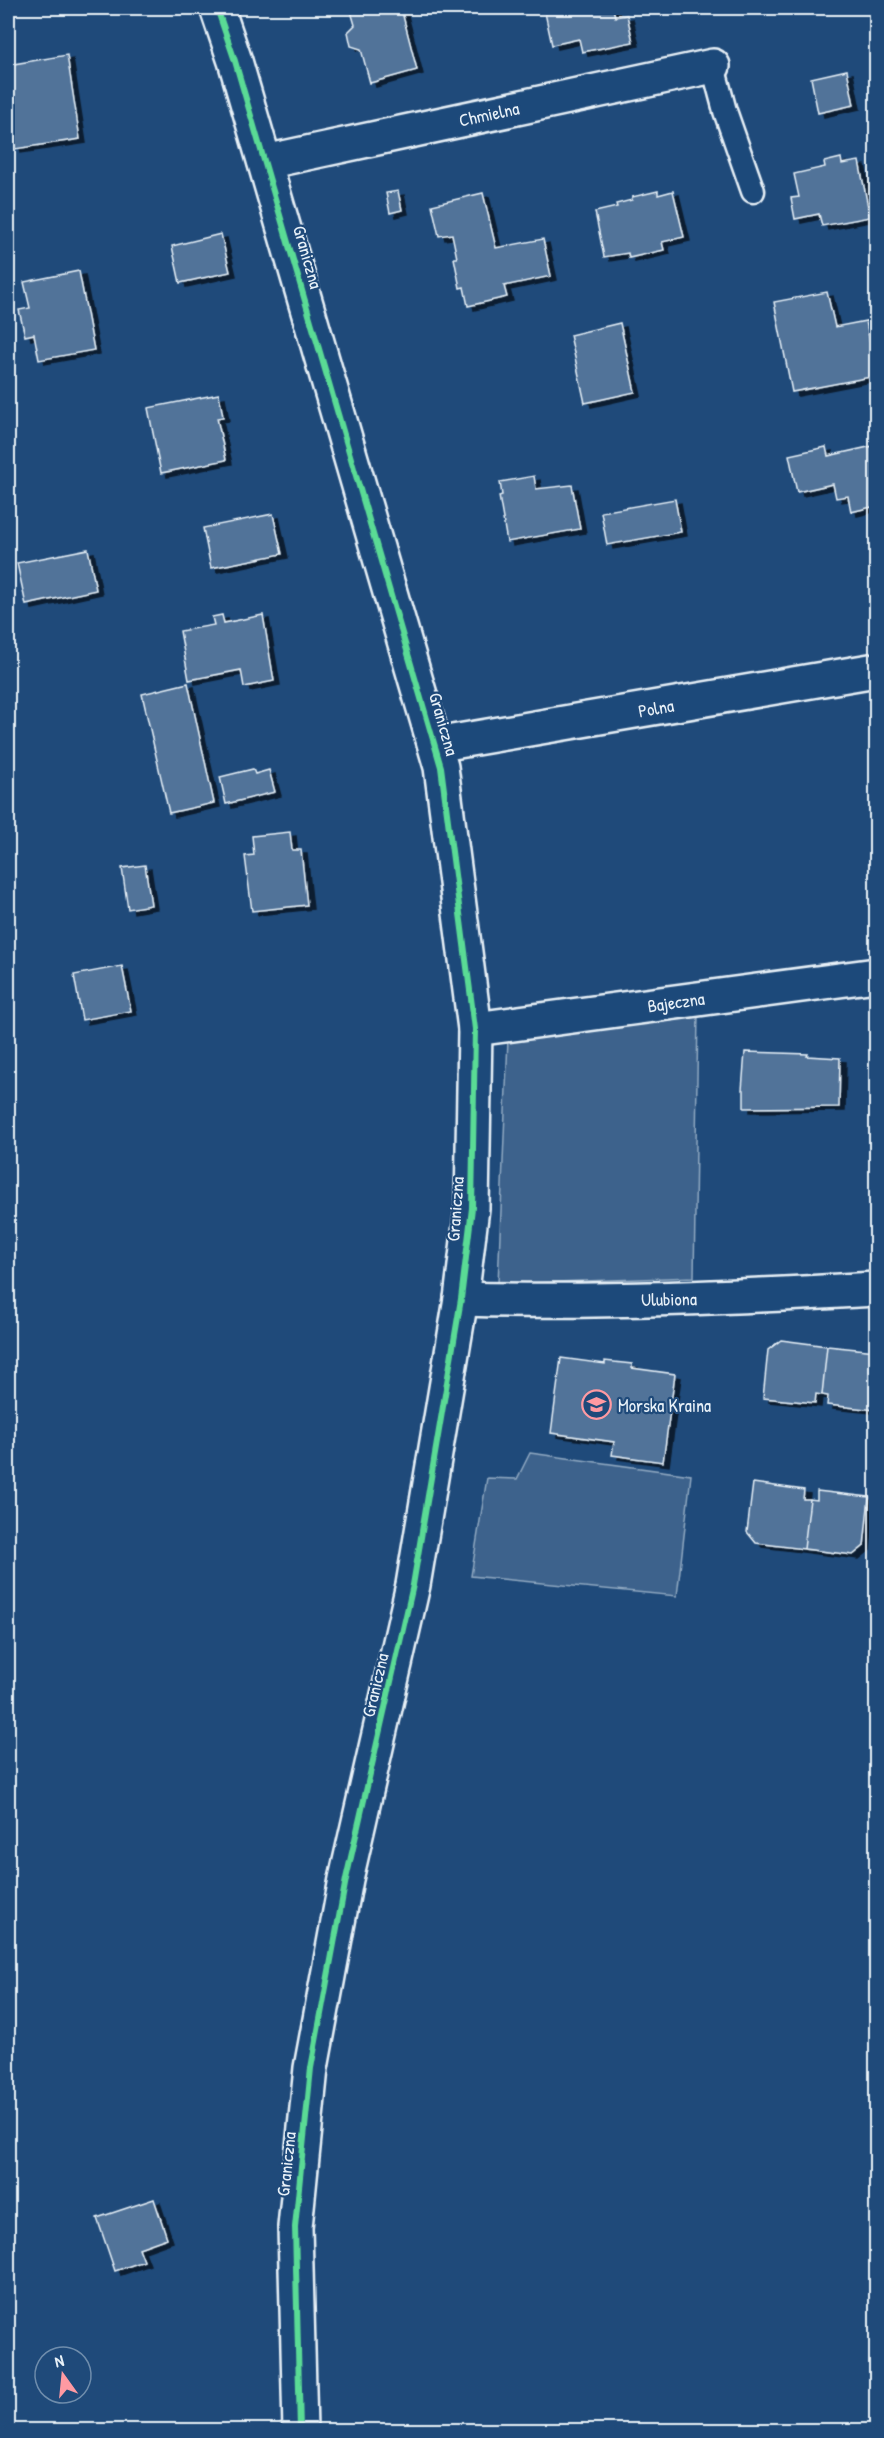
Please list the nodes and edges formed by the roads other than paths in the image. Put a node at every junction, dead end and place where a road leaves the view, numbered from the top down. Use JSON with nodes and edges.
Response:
{"nodes":[{"id":1,"x":217,"y":8,"type":"edge"},
{"id":2,"x":713,"y":66,"type":"joint"},
{"id":3,"x":265,"y":162,"type":"junction"},
{"id":4,"x":753,"y":191,"type":"dead end"},
{"id":5,"x":876,"y":670,"type":"edge"},
{"id":6,"x":435,"y":746,"type":"junction"},
{"id":7,"x":876,"y":975,"type":"edge"},
{"id":8,"x":475,"y":1029,"type":"junction"},
{"id":9,"x":876,"y":1289,"type":"edge"},
{"id":10,"x":461,"y":1299,"type":"junction"},
{"id":11,"x":300,"y":2430,"type":"edge"}],
"edges":[{"from":1,"to":3,"type":"street","name":"Graniczna"},
{"from":2,"to":3,"type":"street","name":"Chmielna"},
{"from":2,"to":4,"type":"lane"},
{"from":3,"to":6,"type":"street","name":"Graniczna"},
{"from":5,"to":6,"type":"street","name":"Polna"},
{"from":6,"to":8,"type":"street","name":"Graniczna"},
{"from":7,"to":8,"type":"street","name":"Bajeczna"},
{"from":8,"to":10,"type":"street","name":"Graniczna"},
{"from":9,"to":10,"type":"street","name":"Ulubiona"},
{"from":10,"to":11,"type":"street","name":"Graniczna"}]}
